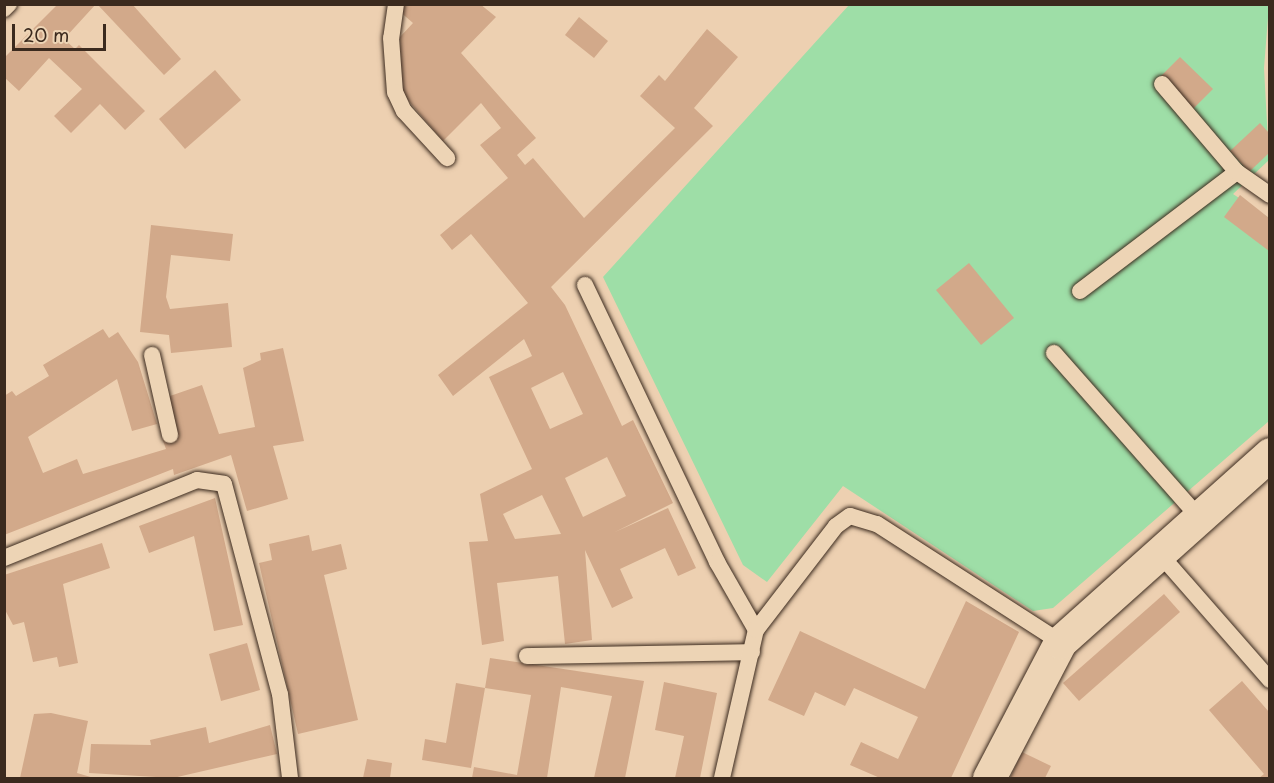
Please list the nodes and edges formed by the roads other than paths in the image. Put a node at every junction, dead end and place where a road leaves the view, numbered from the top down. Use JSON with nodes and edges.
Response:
{"nodes":[{"id":1,"x":9,"y":4,"type":"edge"},
{"id":2,"x":396,"y":4,"type":"edge"},
{"id":3,"x":4,"y":9,"type":"edge"},
{"id":4,"x":1162,"y":84,"type":"dead end"},
{"id":5,"x":447,"y":158,"type":"dead end"},
{"id":6,"x":1237,"y":172,"type":"junction"},
{"id":7,"x":1269,"y":195,"type":"edge"},
{"id":8,"x":585,"y":285,"type":"dead end"},
{"id":9,"x":1080,"y":291,"type":"dead end"},
{"id":10,"x":1054,"y":353,"type":"dead end"},
{"id":11,"x":152,"y":355,"type":"dead end"},
{"id":12,"x":170,"y":435,"type":"dead end"},
{"id":13,"x":1269,"y":454,"type":"edge"},
{"id":14,"x":1197,"y":515,"type":"junction"},
{"id":15,"x":1158,"y":552,"type":"junction"},
{"id":16,"x":4,"y":558,"type":"edge"},
{"id":17,"x":756,"y":630,"type":"junction"},
{"id":18,"x":1060,"y":642,"type":"junction"},
{"id":19,"x":752,"y":652,"type":"junction"},
{"id":20,"x":527,"y":656,"type":"dead end"},
{"id":21,"x":1269,"y":680,"type":"edge"},
{"id":22,"x":290,"y":778,"type":"edge"},
{"id":23,"x":722,"y":778,"type":"edge"},
{"id":24,"x":989,"y":778,"type":"edge"}],
"edges":[{"from":1,"to":3,"type":"lane"},
{"from":2,"to":5,"type":"lane"},
{"from":4,"to":6,"type":"lane"},
{"from":6,"to":7,"type":"lane"},
{"from":6,"to":9,"type":"lane"},
{"from":8,"to":17,"type":"lane"},
{"from":10,"to":14,"type":"lane"},
{"from":11,"to":12,"type":"lane"},
{"from":13,"to":14,"type":"street"},
{"from":14,"to":15,"type":"street"},
{"from":15,"to":18,"type":"street"},
{"from":15,"to":21,"type":"lane"},
{"from":16,"to":22,"type":"lane"},
{"from":17,"to":18,"type":"lane"},
{"from":17,"to":19,"type":"lane"},
{"from":18,"to":24,"type":"street"},
{"from":19,"to":20,"type":"lane"},
{"from":19,"to":23,"type":"lane"}]}
